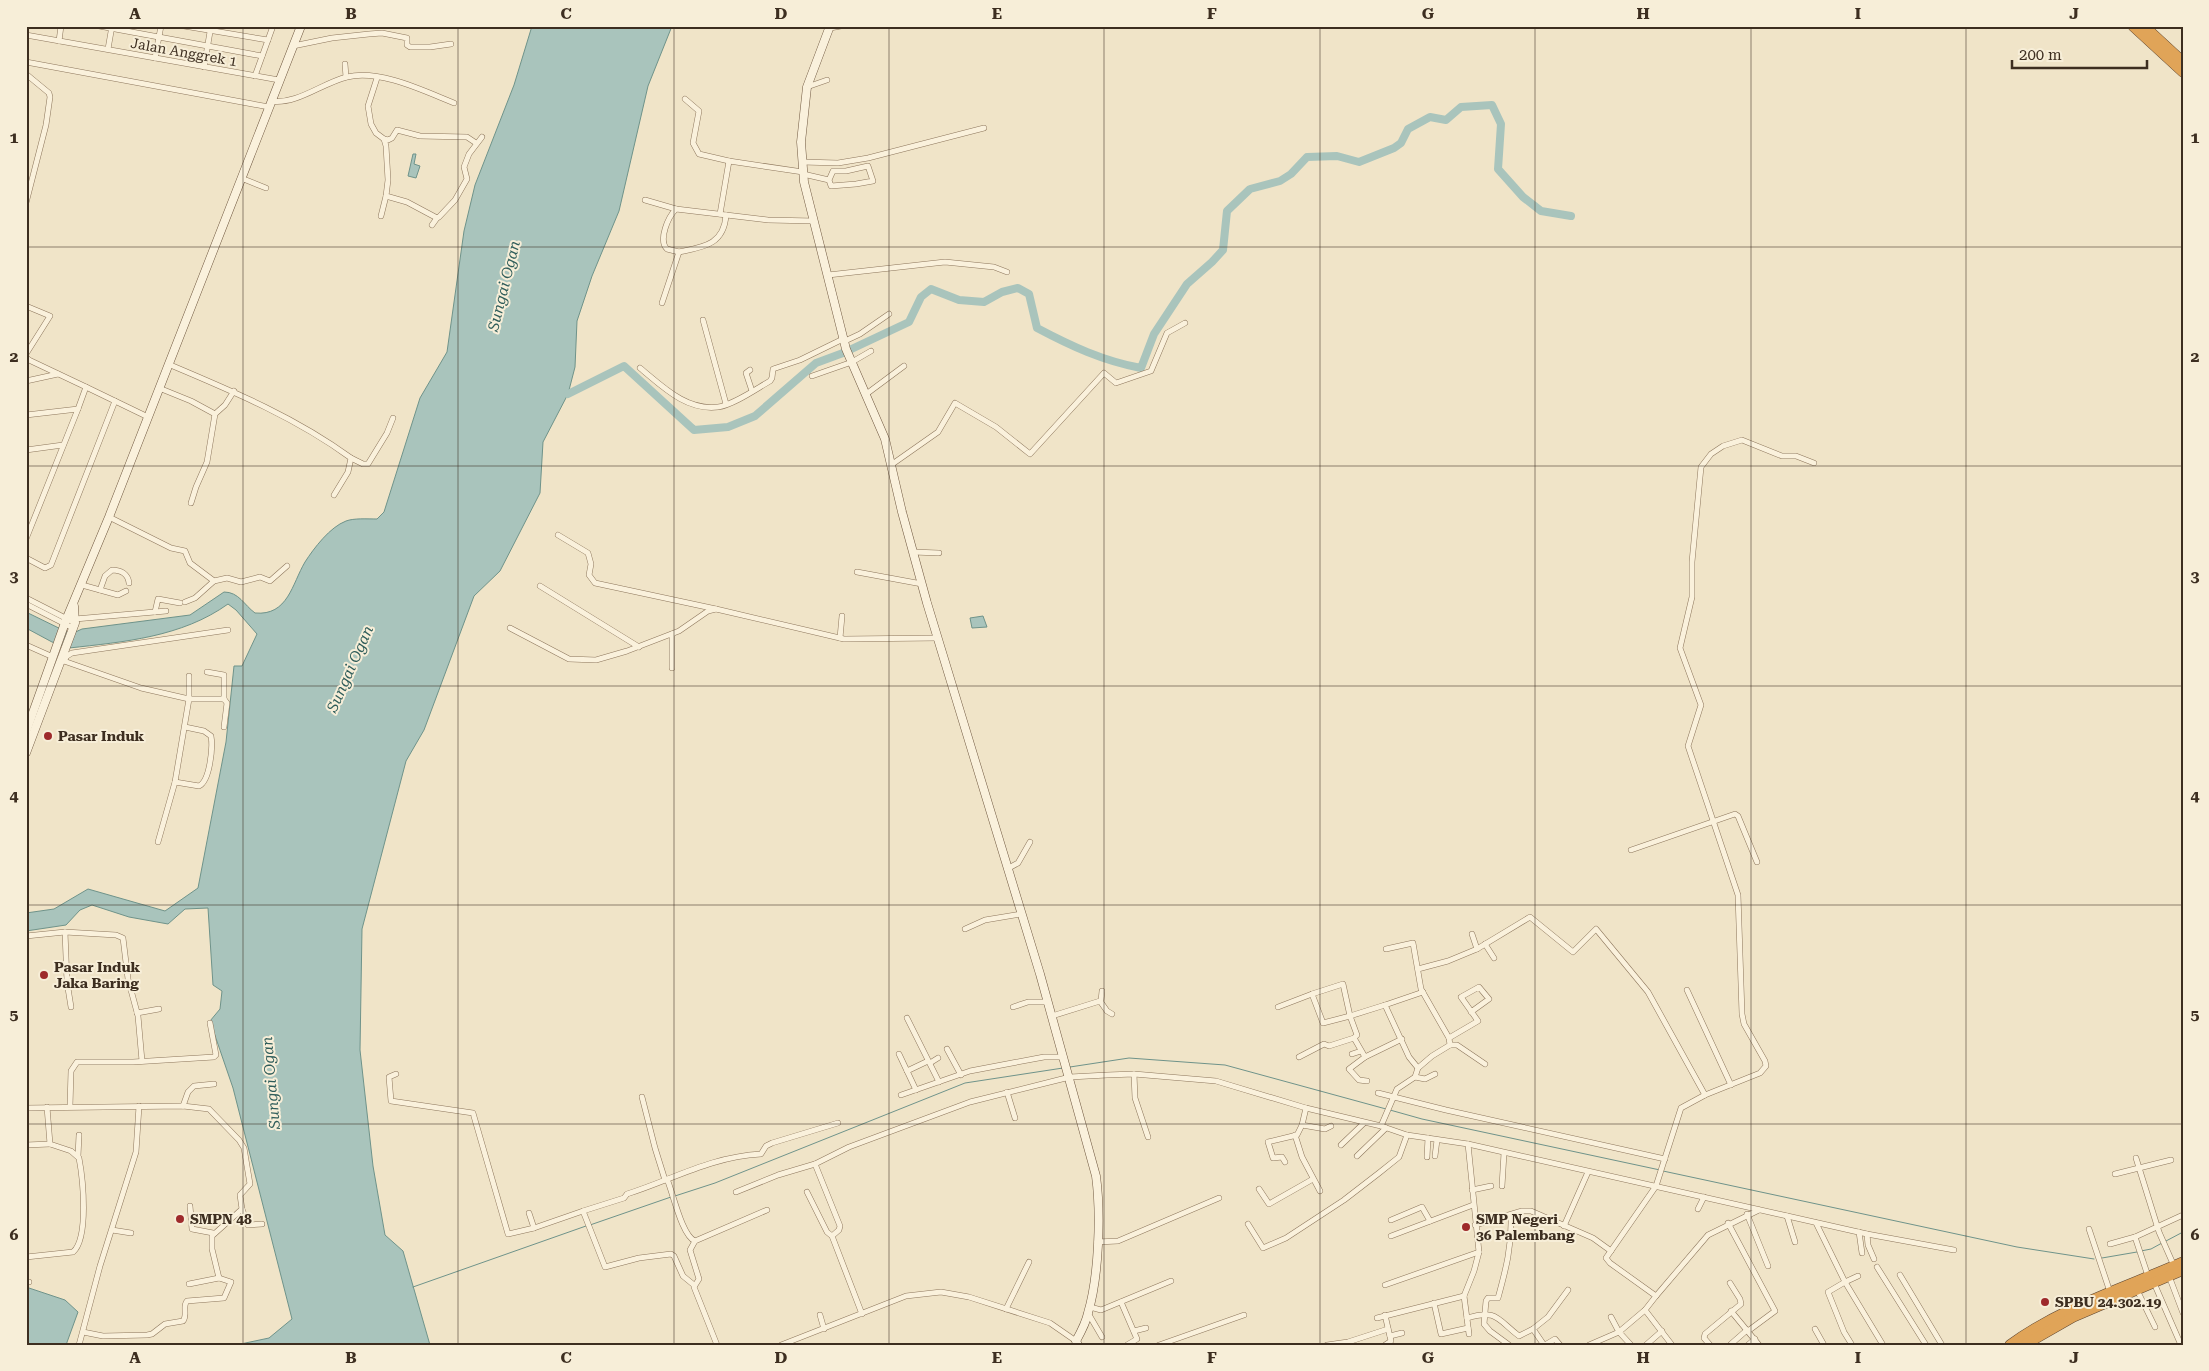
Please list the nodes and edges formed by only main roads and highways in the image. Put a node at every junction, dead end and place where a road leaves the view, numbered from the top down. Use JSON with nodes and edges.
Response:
{"nodes":[{"id":1,"x":2134,"y":26,"type":"edge"},
{"id":2,"x":2144,"y":26,"type":"edge"},
{"id":3,"x":2183,"y":62,"type":"edge"},
{"id":4,"x":2183,"y":72,"type":"edge"},
{"id":5,"x":2180,"y":1266,"type":"edge"},
{"id":6,"x":2149,"y":1276,"type":"junction"},
{"id":7,"x":2010,"y":1345,"type":"edge"},
{"id":8,"x":2024,"y":1345,"type":"edge"}],
"edges":[{"from":1,"to":4,"type":"highway"},
{"from":2,"to":3,"type":"highway"},
{"from":5,"to":6,"type":"highway"},
{"from":5,"to":6,"type":"highway"},
{"from":6,"to":7,"type":"highway"},
{"from":6,"to":8,"type":"highway"}]}
